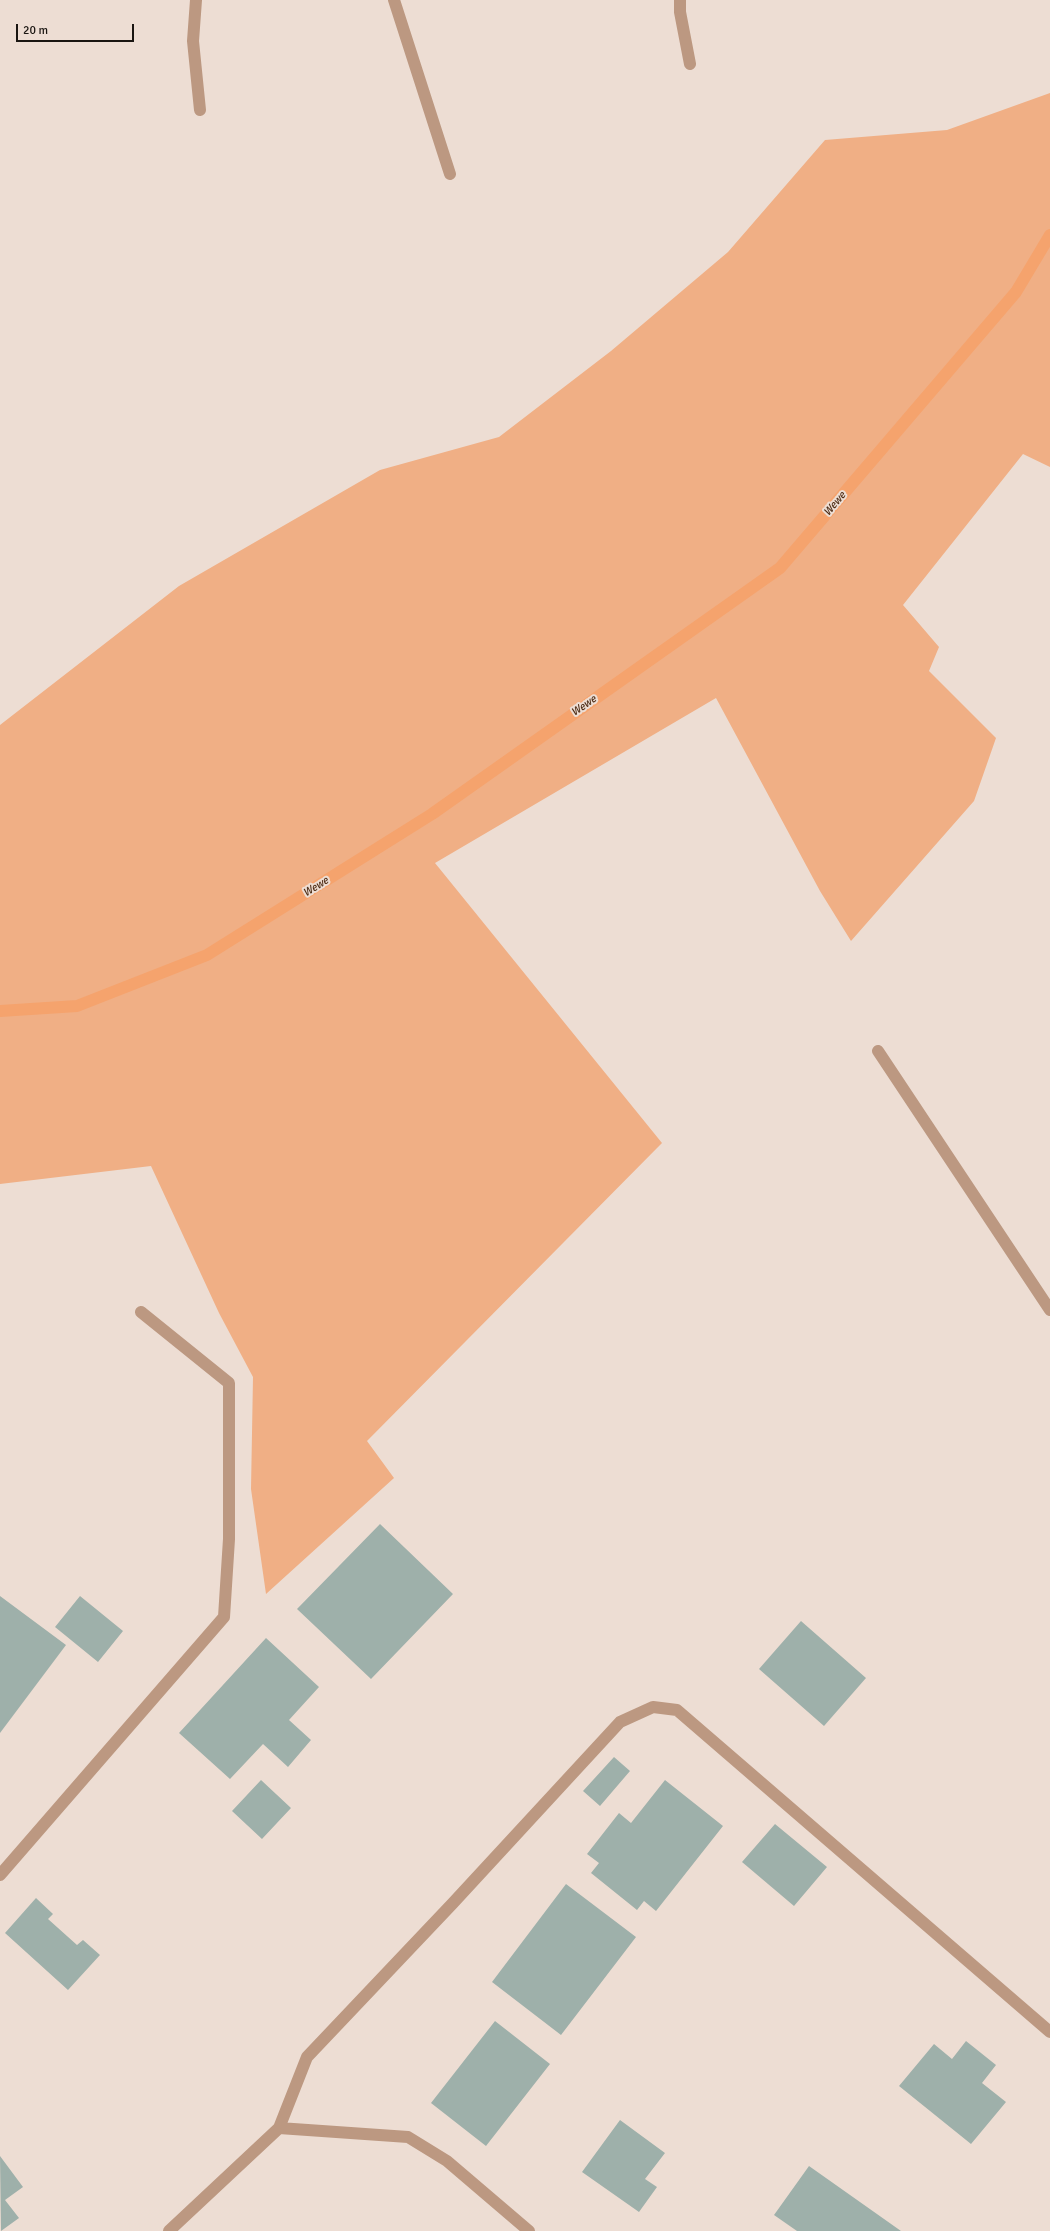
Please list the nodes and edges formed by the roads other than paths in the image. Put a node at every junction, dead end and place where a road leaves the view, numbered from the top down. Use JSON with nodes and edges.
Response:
{"nodes":[{"id":1,"x":196,"y":0,"type":"edge"},
{"id":2,"x":394,"y":0,"type":"edge"},
{"id":3,"x":680,"y":0,"type":"edge"},
{"id":4,"x":690,"y":64,"type":"dead end"},
{"id":5,"x":200,"y":110,"type":"dead end"},
{"id":6,"x":450,"y":174,"type":"dead end"},
{"id":7,"x":878,"y":1050,"type":"dead end"},
{"id":8,"x":1050,"y":1310,"type":"edge"},
{"id":9,"x":141,"y":1312,"type":"dead end"},
{"id":10,"x":0,"y":1875,"type":"edge"},
{"id":11,"x":1050,"y":2032,"type":"edge"},
{"id":12,"x":279,"y":2128,"type":"junction"},
{"id":13,"x":168,"y":2231,"type":"edge"},
{"id":14,"x":529,"y":2231,"type":"edge"}],
"edges":[{"from":1,"to":5,"type":"street"},
{"from":2,"to":6,"type":"street"},
{"from":3,"to":4,"type":"street"},
{"from":7,"to":8,"type":"street"},
{"from":9,"to":10,"type":"street"},
{"from":11,"to":12,"type":"street"},
{"from":12,"to":13,"type":"street"},
{"from":12,"to":14,"type":"street"}]}
